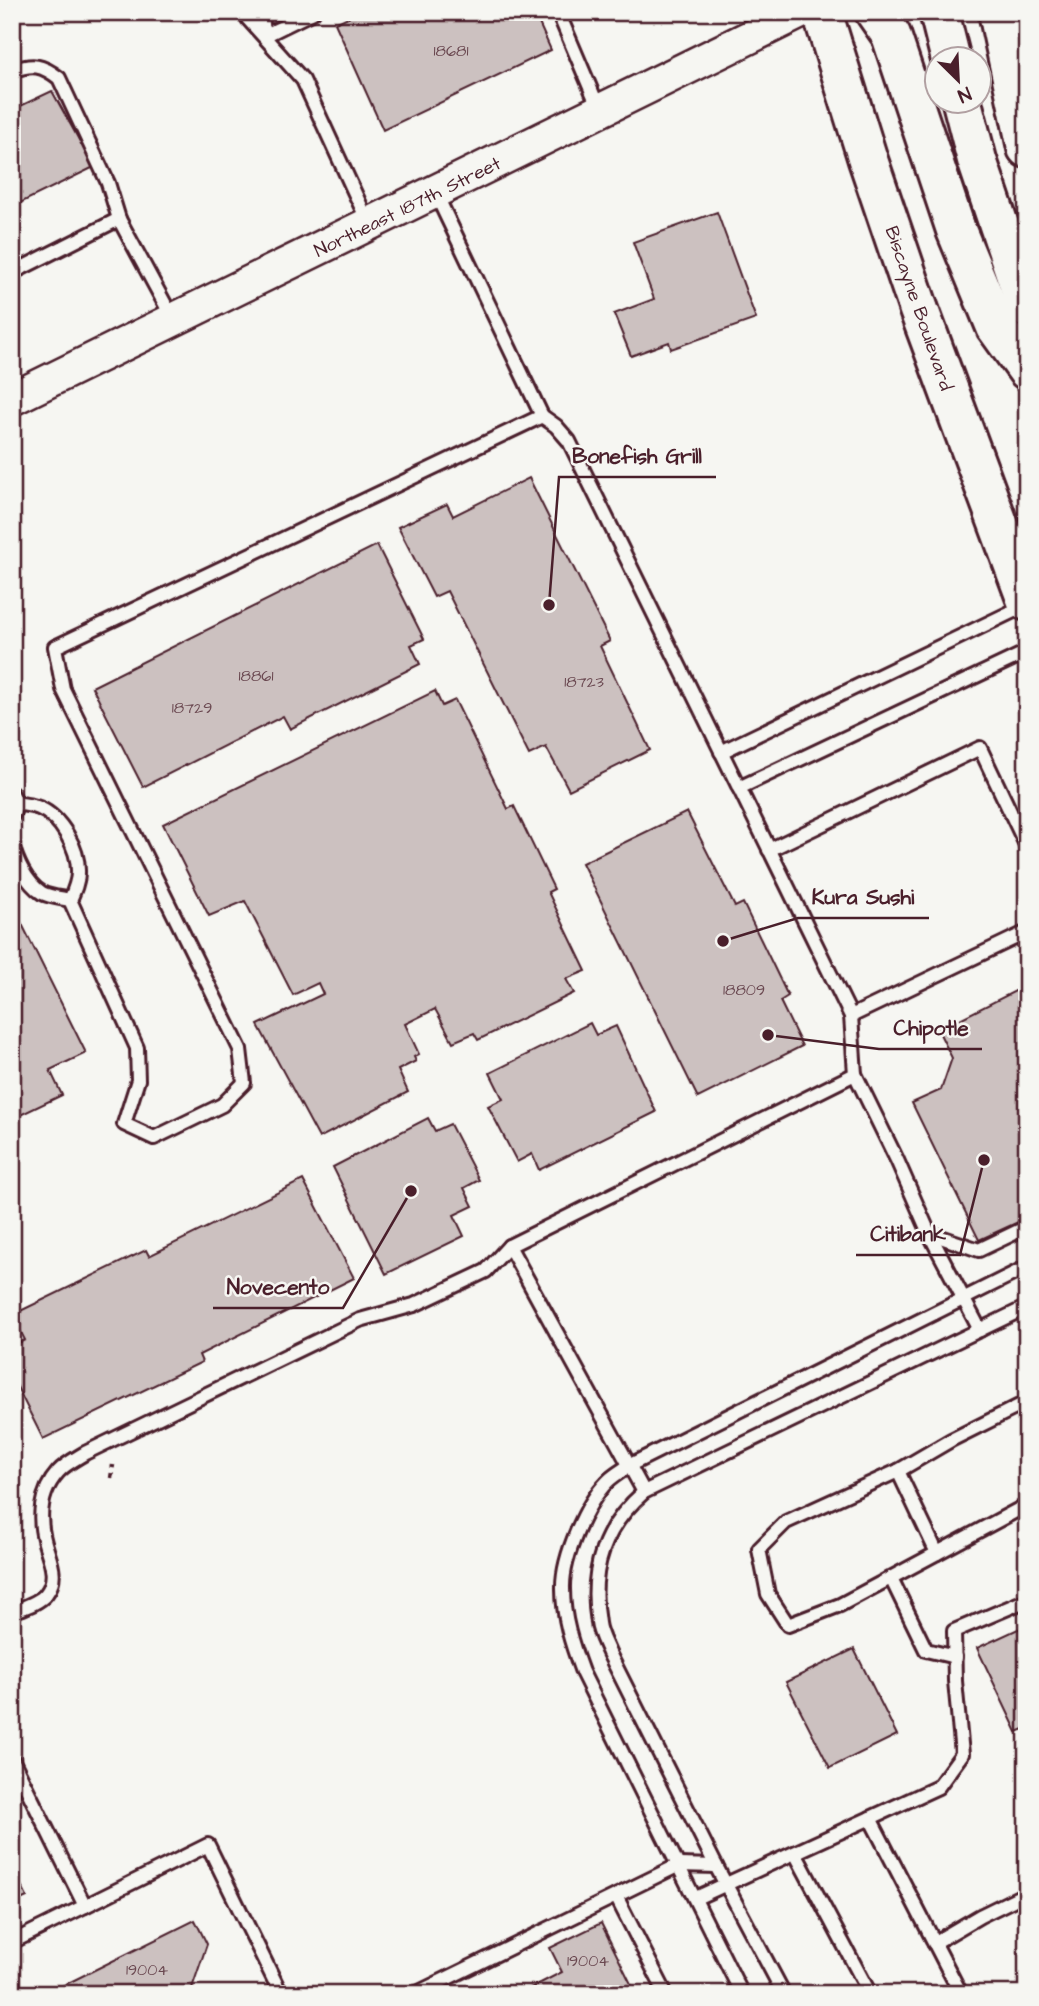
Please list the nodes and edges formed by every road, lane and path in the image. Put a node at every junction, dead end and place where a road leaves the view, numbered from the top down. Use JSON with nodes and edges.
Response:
{"nodes":[{"id":1,"x":245,"y":12,"type":"edge"},
{"id":2,"x":262,"y":12,"type":"edge"},
{"id":3,"x":313,"y":12,"type":"edge"},
{"id":4,"x":558,"y":12,"type":"edge"},
{"id":5,"x":801,"y":12,"type":"edge"},
{"id":6,"x":822,"y":12,"type":"edge"},
{"id":7,"x":875,"y":12,"type":"edge"},
{"id":8,"x":939,"y":12,"type":"edge"},
{"id":9,"x":998,"y":12,"type":"edge"},
{"id":10,"x":264,"y":36,"type":"junction"},
{"id":11,"x":948,"y":46,"type":"edge"},
{"id":12,"x":12,"y":71,"type":"edge"},
{"id":13,"x":600,"y":111,"type":"junction"},
{"id":14,"x":966,"y":116,"type":"edge"},
{"id":15,"x":1027,"y":148,"type":"edge"},
{"id":16,"x":435,"y":192,"type":"junction"},
{"id":17,"x":119,"y":219,"type":"junction"},
{"id":18,"x":369,"y":224,"type":"junction"},
{"id":19,"x":12,"y":273,"type":"edge"},
{"id":20,"x":1027,"y":308,"type":"edge"},
{"id":21,"x":174,"y":320,"type":"junction"},
{"id":22,"x":1027,"y":370,"type":"edge"},
{"id":23,"x":12,"y":399,"type":"edge"},
{"id":24,"x":542,"y":416,"type":"junction"},
{"id":25,"x":1027,"y":603,"type":"edge"},
{"id":26,"x":1027,"y":652,"type":"edge"},
{"id":27,"x":721,"y":752,"type":"junction"},
{"id":28,"x":739,"y":788,"type":"junction"},
{"id":29,"x":14,"y":799,"type":"edge"},
{"id":30,"x":12,"y":816,"type":"edge"},
{"id":31,"x":12,"y":844,"type":"edge"},
{"id":32,"x":1027,"y":847,"type":"edge"},
{"id":33,"x":769,"y":849,"type":"junction"},
{"id":34,"x":70,"y":900,"type":"junction"},
{"id":35,"x":1026,"y":935,"type":"edge"},
{"id":36,"x":851,"y":1016,"type":"junction"},
{"id":37,"x":855,"y":1073,"type":"junction"},
{"id":38,"x":1027,"y":1227,"type":"edge"},
{"id":39,"x":929,"y":1233,"type":"junction"},
{"id":40,"x":509,"y":1246,"type":"junction"},
{"id":41,"x":1027,"y":1267,"type":"edge"},
{"id":42,"x":964,"y":1299,"type":"junction"},
{"id":43,"x":1027,"y":1307,"type":"edge"},
{"id":44,"x":980,"y":1330,"type":"junction"},
{"id":45,"x":1027,"y":1402,"type":"edge"},
{"id":46,"x":630,"y":1465,"type":"junction"},
{"id":47,"x":898,"y":1471,"type":"junction"},
{"id":48,"x":644,"y":1492,"type":"junction"},
{"id":49,"x":1027,"y":1505,"type":"edge"},
{"id":50,"x":937,"y":1553,"type":"junction"},
{"id":51,"x":891,"y":1578,"type":"junction"},
{"id":52,"x":1027,"y":1600,"type":"edge"},
{"id":53,"x":12,"y":1612,"type":"edge"},
{"id":54,"x":955,"y":1657,"type":"junction"},
{"id":55,"x":12,"y":1759,"type":"edge"},
{"id":56,"x":870,"y":1818,"type":"junction"},
{"id":57,"x":795,"y":1853,"type":"junction"},
{"id":58,"x":679,"y":1865,"type":"junction"},
{"id":59,"x":716,"y":1866,"type":"junction"},
{"id":60,"x":726,"y":1884,"type":"junction"},
{"id":61,"x":1027,"y":1893,"type":"edge"},
{"id":62,"x":616,"y":1896,"type":"junction"},
{"id":63,"x":696,"y":1898,"type":"junction"},
{"id":64,"x":85,"y":1906,"type":"junction"},
{"id":65,"x":12,"y":1942,"type":"edge"},
{"id":66,"x":934,"y":1943,"type":"junction"},
{"id":67,"x":281,"y":1994,"type":"edge"},
{"id":68,"x":415,"y":1994,"type":"edge"},
{"id":69,"x":666,"y":1994,"type":"edge"},
{"id":70,"x":742,"y":1994,"type":"edge"},
{"id":71,"x":784,"y":1994,"type":"edge"},
{"id":72,"x":870,"y":1994,"type":"edge"},
{"id":73,"x":961,"y":1994,"type":"edge"}],
"edges":[{"from":1,"to":10,"type":"lane"},
{"from":2,"to":10,"type":"lane"},
{"from":3,"to":10,"type":"lane"},
{"from":4,"to":13,"type":"lane"},
{"from":5,"to":13,"type":"street","name":"Northeast 187th Street"},
{"from":6,"to":25,"type":"main road","name":"Biscayne Boulevard"},
{"from":7,"to":22,"type":"main road"},
{"from":8,"to":11,"type":"main road"},
{"from":9,"to":15,"type":"main road"},
{"from":10,"to":18,"type":"lane"},
{"from":12,"to":17,"type":"lane"},
{"from":13,"to":16,"type":"street","name":"Northeast 187th Street"},
{"from":14,"to":20,"type":"main road"},
{"from":16,"to":18,"type":"street","name":"Northeast 187th Street"},
{"from":16,"to":24,"type":"lane"},
{"from":17,"to":19,"type":"lane"},
{"from":17,"to":21,"type":"lane"},
{"from":18,"to":21,"type":"street","name":"Northeast 187th Street"},
{"from":21,"to":23,"type":"street","name":"Northeast 187th Street"},
{"from":24,"to":27,"type":"lane"},
{"from":24,"to":34,"type":"lane"},
{"from":25,"to":27,"type":"lane"},
{"from":26,"to":28,"type":"lane"},
{"from":27,"to":28,"type":"lane"},
{"from":28,"to":33,"type":"lane"},
{"from":29,"to":30,"type":"lane"},
{"from":29,"to":34,"type":"lane"},
{"from":31,"to":34,"type":"lane"},
{"from":32,"to":33,"type":"lane"},
{"from":33,"to":36,"type":"lane"},
{"from":35,"to":36,"type":"lane"},
{"from":36,"to":37,"type":"lane"},
{"from":37,"to":39,"type":"lane"},
{"from":37,"to":40,"type":"lane"},
{"from":38,"to":39,"type":"lane"},
{"from":39,"to":42,"type":"lane"},
{"from":40,"to":46,"type":"lane"},
{"from":40,"to":53,"type":"lane"},
{"from":41,"to":42,"type":"lane"},
{"from":42,"to":44,"type":"lane"},
{"from":42,"to":46,"type":"lane"},
{"from":43,"to":44,"type":"lane"},
{"from":44,"to":48,"type":"lane"},
{"from":45,"to":47,"type":"lane"},
{"from":46,"to":48,"type":"lane"},
{"from":46,"to":58,"type":"lane"},
{"from":47,"to":50,"type":"lane"},
{"from":47,"to":51,"type":"lane"},
{"from":48,"to":59,"type":"lane"},
{"from":49,"to":50,"type":"lane"},
{"from":50,"to":51,"type":"lane"},
{"from":51,"to":54,"type":"lane"},
{"from":52,"to":54,"type":"lane"},
{"from":54,"to":56,"type":"lane"},
{"from":55,"to":64,"type":"lane"},
{"from":56,"to":57,"type":"lane"},
{"from":56,"to":66,"type":"lane"},
{"from":57,"to":60,"type":"lane"},
{"from":57,"to":72,"type":"lane"},
{"from":58,"to":59,"type":"lane"},
{"from":58,"to":62,"type":"lane"},
{"from":58,"to":63,"type":"lane"},
{"from":59,"to":60,"type":"lane"},
{"from":60,"to":63,"type":"lane"},
{"from":60,"to":71,"type":"lane"},
{"from":61,"to":66,"type":"lane"},
{"from":62,"to":68,"type":"lane"},
{"from":62,"to":69,"type":"lane"},
{"from":63,"to":70,"type":"lane"},
{"from":64,"to":65,"type":"lane"},
{"from":64,"to":67,"type":"lane"},
{"from":66,"to":73,"type":"lane"}]}
